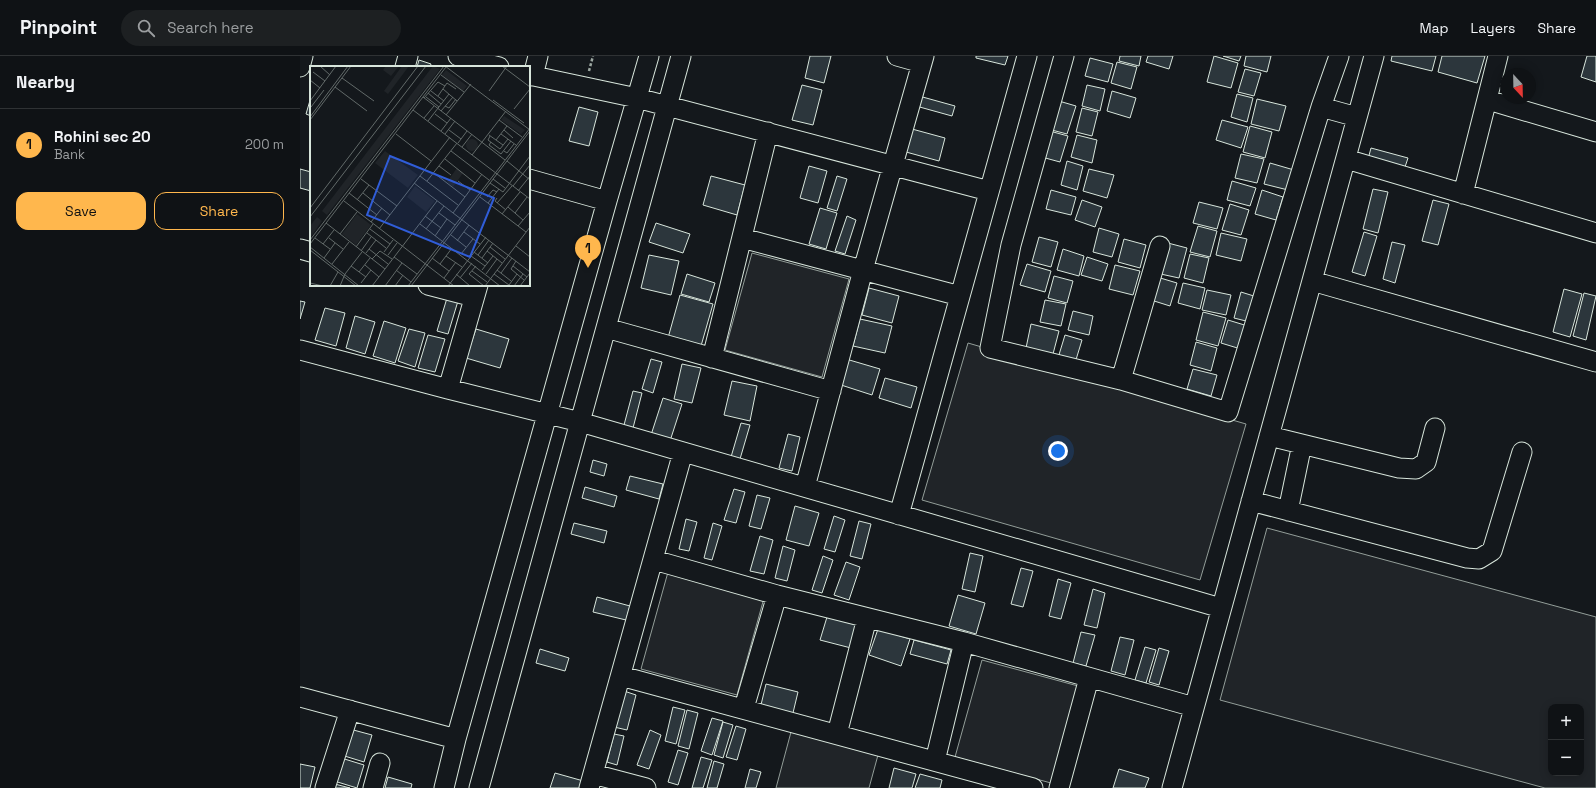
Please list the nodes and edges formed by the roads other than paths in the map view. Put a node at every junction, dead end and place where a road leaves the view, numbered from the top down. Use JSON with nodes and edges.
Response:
{"nodes":[{"id":1,"x":303,"y":56,"type":"edge"},
{"id":2,"x":408,"y":56,"type":"edge"},
{"id":3,"x":458,"y":56,"type":"edge"},
{"id":4,"x":538,"y":56,"type":"edge"},
{"id":5,"x":649,"y":56,"type":"edge"},
{"id":6,"x":681,"y":56,"type":"edge"},
{"id":7,"x":897,"y":56,"type":"edge"},
{"id":8,"x":1027,"y":56,"type":"edge"},
{"id":9,"x":1064,"y":56,"type":"edge"},
{"id":10,"x":1338,"y":56,"type":"edge"},
{"id":11,"x":1374,"y":56,"type":"edge"},
{"id":12,"x":1498,"y":56,"type":"edge"},
{"id":13,"x":923,"y":60,"type":"edge"},
{"id":14,"x":405,"y":66,"type":"edge"},
{"id":15,"x":495,"y":66,"type":"edge"},
{"id":16,"x":300,"y":67,"type":"edge"},
{"id":17,"x":531,"y":76,"type":"edge"},
{"id":18,"x":637,"y":98,"type":"junction"},
{"id":19,"x":1488,"y":100,"type":"junction"},
{"id":20,"x":667,"y":106,"type":"junction"},
{"id":21,"x":1321,"y":107,"type":"junction"},
{"id":22,"x":1357,"y":117,"type":"junction"},
{"id":23,"x":768,"y":132,"type":"junction"},
{"id":24,"x":1596,"y":132,"type":"edge"},
{"id":25,"x":1346,"y":159,"type":"junction"},
{"id":26,"x":893,"y":165,"type":"junction"},
{"id":27,"x":530,"y":179,"type":"edge"},
{"id":28,"x":990,"y":191,"type":"junction"},
{"id":29,"x":1463,"y":194,"type":"junction"},
{"id":30,"x":607,"y":201,"type":"junction"},
{"id":31,"x":1596,"y":233,"type":"edge"},
{"id":32,"x":742,"y":238,"type":"junction"},
{"id":33,"x":1160,"y":246,"type":"dead end"},
{"id":34,"x":300,"y":249,"type":"edge"},
{"id":35,"x":310,"y":252,"type":"edge"},
{"id":36,"x":863,"y":270,"type":"junction"},
{"id":37,"x":1312,"y":281,"type":"junction"},
{"id":38,"x":436,"y":286,"type":"edge"},
{"id":39,"x":476,"y":291,"type":"edge"},
{"id":40,"x":960,"y":296,"type":"junction"},
{"id":41,"x":606,"y":328,"type":"junction"},
{"id":42,"x":300,"y":350,"type":"edge"},
{"id":43,"x":712,"y":358,"type":"junction"},
{"id":44,"x":1596,"y":362,"type":"edge"},
{"id":45,"x":1121,"y":380,"type":"junction"},
{"id":46,"x":448,"y":390,"type":"junction"},
{"id":47,"x":831,"y":391,"type":"junction"},
{"id":48,"x":548,"y":414,"type":"junction"},
{"id":49,"x":580,"y":422,"type":"junction"},
{"id":50,"x":1435,"y":428,"type":"dead end"},
{"id":51,"x":1269,"y":436,"type":"junction"},
{"id":52,"x":1302,"y":444,"type":"junction"},
{"id":53,"x":683,"y":452,"type":"junction"},
{"id":54,"x":1522,"y":452,"type":"dead end"},
{"id":55,"x":805,"y":487,"type":"junction"},
{"id":56,"x":1251,"y":501,"type":"junction"},
{"id":57,"x":1288,"y":510,"type":"junction"},
{"id":58,"x":899,"y":515,"type":"junction"},
{"id":59,"x":654,"y":560,"type":"junction"},
{"id":60,"x":777,"y":595,"type":"junction"},
{"id":61,"x":1221,"y":608,"type":"junction"},
{"id":62,"x":867,"y":618,"type":"junction"},
{"id":63,"x":964,"y":642,"type":"junction"},
{"id":64,"x":621,"y":676,"type":"junction"},
{"id":65,"x":1089,"y":678,"type":"junction"},
{"id":66,"x":300,"y":697,"type":"edge"},
{"id":67,"x":1194,"y":707,"type":"junction"},
{"id":68,"x":744,"y":708,"type":"junction"},
{"id":69,"x":350,"y":710,"type":"junction"},
{"id":70,"x":837,"y":734,"type":"junction"},
{"id":71,"x":456,"y":739,"type":"junction"},
{"id":72,"x":935,"y":761,"type":"junction"},
{"id":73,"x":380,"y":763,"type":"dead end"},
{"id":74,"x":591,"y":781,"type":"edge"},
{"id":75,"x":324,"y":788,"type":"edge"},
{"id":76,"x":373,"y":788,"type":"edge"},
{"id":77,"x":444,"y":788,"type":"edge"},
{"id":78,"x":479,"y":788,"type":"edge"},
{"id":79,"x":646,"y":788,"type":"edge"},
{"id":80,"x":1033,"y":788,"type":"edge"},
{"id":81,"x":1059,"y":788,"type":"edge"},
{"id":82,"x":1172,"y":788,"type":"edge"}],
"edges":[{"from":1,"to":16,"type":"street"},
{"from":2,"to":14,"type":"street"},
{"from":3,"to":15,"type":"street"},
{"from":4,"to":17,"type":"street"},
{"from":5,"to":18,"type":"street"},
{"from":6,"to":20,"type":"street"},
{"from":7,"to":13,"type":"street"},
{"from":8,"to":28,"type":"street"},
{"from":9,"to":45,"type":"street"},
{"from":10,"to":21,"type":"street"},
{"from":11,"to":22,"type":"street"},
{"from":12,"to":19,"type":"street"},
{"from":13,"to":26,"type":"street"},
{"from":17,"to":18,"type":"street"},
{"from":18,"to":20,"type":"street"},
{"from":18,"to":30,"type":"street"},
{"from":19,"to":24,"type":"street"},
{"from":19,"to":29,"type":"street"},
{"from":20,"to":23,"type":"street"},
{"from":20,"to":41,"type":"street"},
{"from":21,"to":22,"type":"street"},
{"from":21,"to":45,"type":"street"},
{"from":22,"to":25,"type":"street"},
{"from":23,"to":26,"type":"street"},
{"from":23,"to":32,"type":"street"},
{"from":25,"to":29,"type":"street"},
{"from":25,"to":37,"type":"street"},
{"from":26,"to":28,"type":"street"},
{"from":26,"to":36,"type":"street"},
{"from":27,"to":30,"type":"street"},
{"from":28,"to":40,"type":"street"},
{"from":29,"to":31,"type":"street"},
{"from":30,"to":48,"type":"street"},
{"from":32,"to":36,"type":"street"},
{"from":32,"to":43,"type":"street"},
{"from":33,"to":45,"type":"street"},
{"from":34,"to":35,"type":"street"},
{"from":36,"to":40,"type":"street"},
{"from":36,"to":47,"type":"street"},
{"from":37,"to":44,"type":"street"},
{"from":37,"to":51,"type":"street"},
{"from":38,"to":39,"type":"street"},
{"from":39,"to":46,"type":"street"},
{"from":40,"to":58,"type":"street"},
{"from":41,"to":43,"type":"street"},
{"from":41,"to":49,"type":"street"},
{"from":42,"to":46,"type":"street"},
{"from":43,"to":47,"type":"street"},
{"from":46,"to":48,"type":"street"},
{"from":47,"to":55,"type":"street"},
{"from":48,"to":49,"type":"street"},
{"from":48,"to":71,"type":"street"},
{"from":49,"to":53,"type":"street"},
{"from":49,"to":78,"type":"street"},
{"from":50,"to":52,"type":"street"},
{"from":51,"to":52,"type":"street"},
{"from":51,"to":56,"type":"street"},
{"from":52,"to":57,"type":"street"},
{"from":53,"to":55,"type":"street"},
{"from":53,"to":59,"type":"street"},
{"from":54,"to":57,"type":"street"},
{"from":55,"to":58,"type":"street"},
{"from":56,"to":57,"type":"street"},
{"from":56,"to":61,"type":"street"},
{"from":58,"to":61,"type":"street"},
{"from":59,"to":60,"type":"street"},
{"from":59,"to":64,"type":"street"},
{"from":60,"to":62,"type":"street"},
{"from":60,"to":68,"type":"street"},
{"from":61,"to":67,"type":"street"},
{"from":62,"to":63,"type":"street"},
{"from":62,"to":70,"type":"street"},
{"from":63,"to":65,"type":"street"},
{"from":63,"to":72,"type":"street"},
{"from":64,"to":68,"type":"street"},
{"from":64,"to":74,"type":"street"},
{"from":65,"to":67,"type":"street"},
{"from":65,"to":81,"type":"street"},
{"from":66,"to":69,"type":"street"},
{"from":67,"to":82,"type":"street"},
{"from":68,"to":70,"type":"street"},
{"from":69,"to":71,"type":"street"},
{"from":69,"to":75,"type":"street"},
{"from":70,"to":72,"type":"street"},
{"from":71,"to":77,"type":"street"},
{"from":72,"to":80,"type":"street"},
{"from":73,"to":76,"type":"street"},
{"from":74,"to":79,"type":"street"}]}
